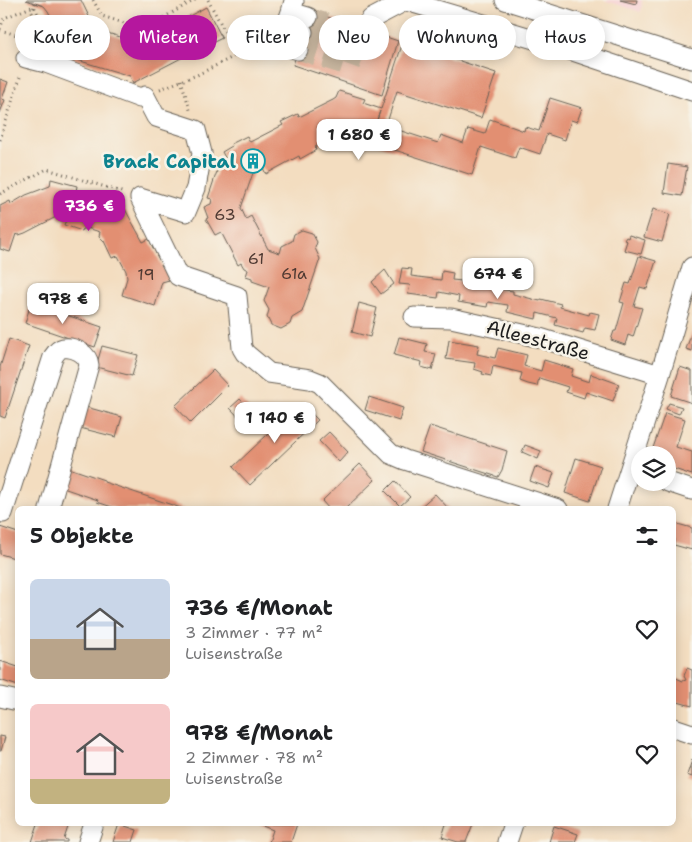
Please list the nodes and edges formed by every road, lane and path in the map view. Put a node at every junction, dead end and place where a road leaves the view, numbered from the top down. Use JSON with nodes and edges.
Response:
{"nodes":[{"id":1,"x":93,"y":0,"type":"edge"},
{"id":2,"x":195,"y":0,"type":"edge"},
{"id":3,"x":208,"y":0,"type":"edge"},
{"id":4,"x":404,"y":0,"type":"edge"},
{"id":5,"x":505,"y":0,"type":"edge"},
{"id":6,"x":34,"y":5,"type":"junction"},
{"id":7,"x":31,"y":15,"type":"edge"},
{"id":8,"x":38,"y":15,"type":"edge"},
{"id":9,"x":379,"y":15,"type":"tunnel mouth"},
{"id":10,"x":0,"y":30,"type":"edge"},
{"id":11,"x":15,"y":34,"type":"edge"},
{"id":12,"x":227,"y":35,"type":"edge"},
{"id":13,"x":227,"y":59,"type":"edge"},
{"id":14,"x":692,"y":59,"type":"edge"},
{"id":15,"x":25,"y":60,"type":"edge"},
{"id":16,"x":32,"y":60,"type":"edge"},
{"id":17,"x":181,"y":80,"type":"junction"},
{"id":18,"x":692,"y":91,"type":"edge"},
{"id":19,"x":145,"y":96,"type":"junction"},
{"id":20,"x":196,"y":130,"type":"junction"},
{"id":21,"x":0,"y":140,"type":"edge"},
{"id":22,"x":0,"y":194,"type":"edge"},
{"id":23,"x":140,"y":198,"type":"junction"},
{"id":24,"x":692,"y":267,"type":"edge"},
{"id":25,"x":414,"y":317,"type":"dead end"},
{"id":26,"x":660,"y":375,"type":"junction"},
{"id":27,"x":641,"y":446,"type":"edge"},
{"id":28,"x":631,"y":478,"type":"edge"},
{"id":29,"x":676,"y":485,"type":"edge"},
{"id":30,"x":692,"y":490,"type":"edge"},
{"id":31,"x":50,"y":506,"type":"edge"},
{"id":32,"x":549,"y":506,"type":"edge"},
{"id":33,"x":617,"y":506,"type":"edge"},
{"id":34,"x":7,"y":514,"type":"edge"},
{"id":35,"x":0,"y":697,"type":"edge"},
{"id":36,"x":15,"y":700,"type":"edge"},
{"id":37,"x":676,"y":729,"type":"edge"},
{"id":38,"x":692,"y":734,"type":"edge"},
{"id":39,"x":93,"y":826,"type":"edge"},
{"id":40,"x":512,"y":826,"type":"edge"},
{"id":41,"x":88,"y":842,"type":"edge"},
{"id":42,"x":507,"y":842,"type":"edge"}],
"edges":[{"from":1,"to":2,"type":"path"},
{"from":3,"to":12,"type":"path"},
{"from":4,"to":9,"type":"street"},
{"from":4,"to":18,"type":"street"},
{"from":5,"to":14,"type":"street"},
{"from":6,"to":7,"type":"path"},
{"from":6,"to":8,"type":"path"},
{"from":6,"to":10,"type":"path"},
{"from":10,"to":11,"type":"path"},
{"from":13,"to":17,"type":"path"},
{"from":15,"to":21,"type":"path"},
{"from":16,"to":19,"type":"street"},
{"from":17,"to":19,"type":"path"},
{"from":17,"to":20,"type":"path"},
{"from":19,"to":20,"type":"street"},
{"from":20,"to":23,"type":"street"},
{"from":22,"to":23,"type":"path"},
{"from":23,"to":32,"type":"street"},
{"from":24,"to":26,"type":"street"},
{"from":25,"to":26,"type":"street","name":"Alleestraße"},
{"from":26,"to":27,"type":"street"},
{"from":28,"to":33,"type":"street"},
{"from":29,"to":30,"type":"street"},
{"from":31,"to":34,"type":"street"},
{"from":35,"to":36,"type":"street"},
{"from":37,"to":38,"type":"street"},
{"from":39,"to":41,"type":"street"},
{"from":40,"to":42,"type":"street"}]}
